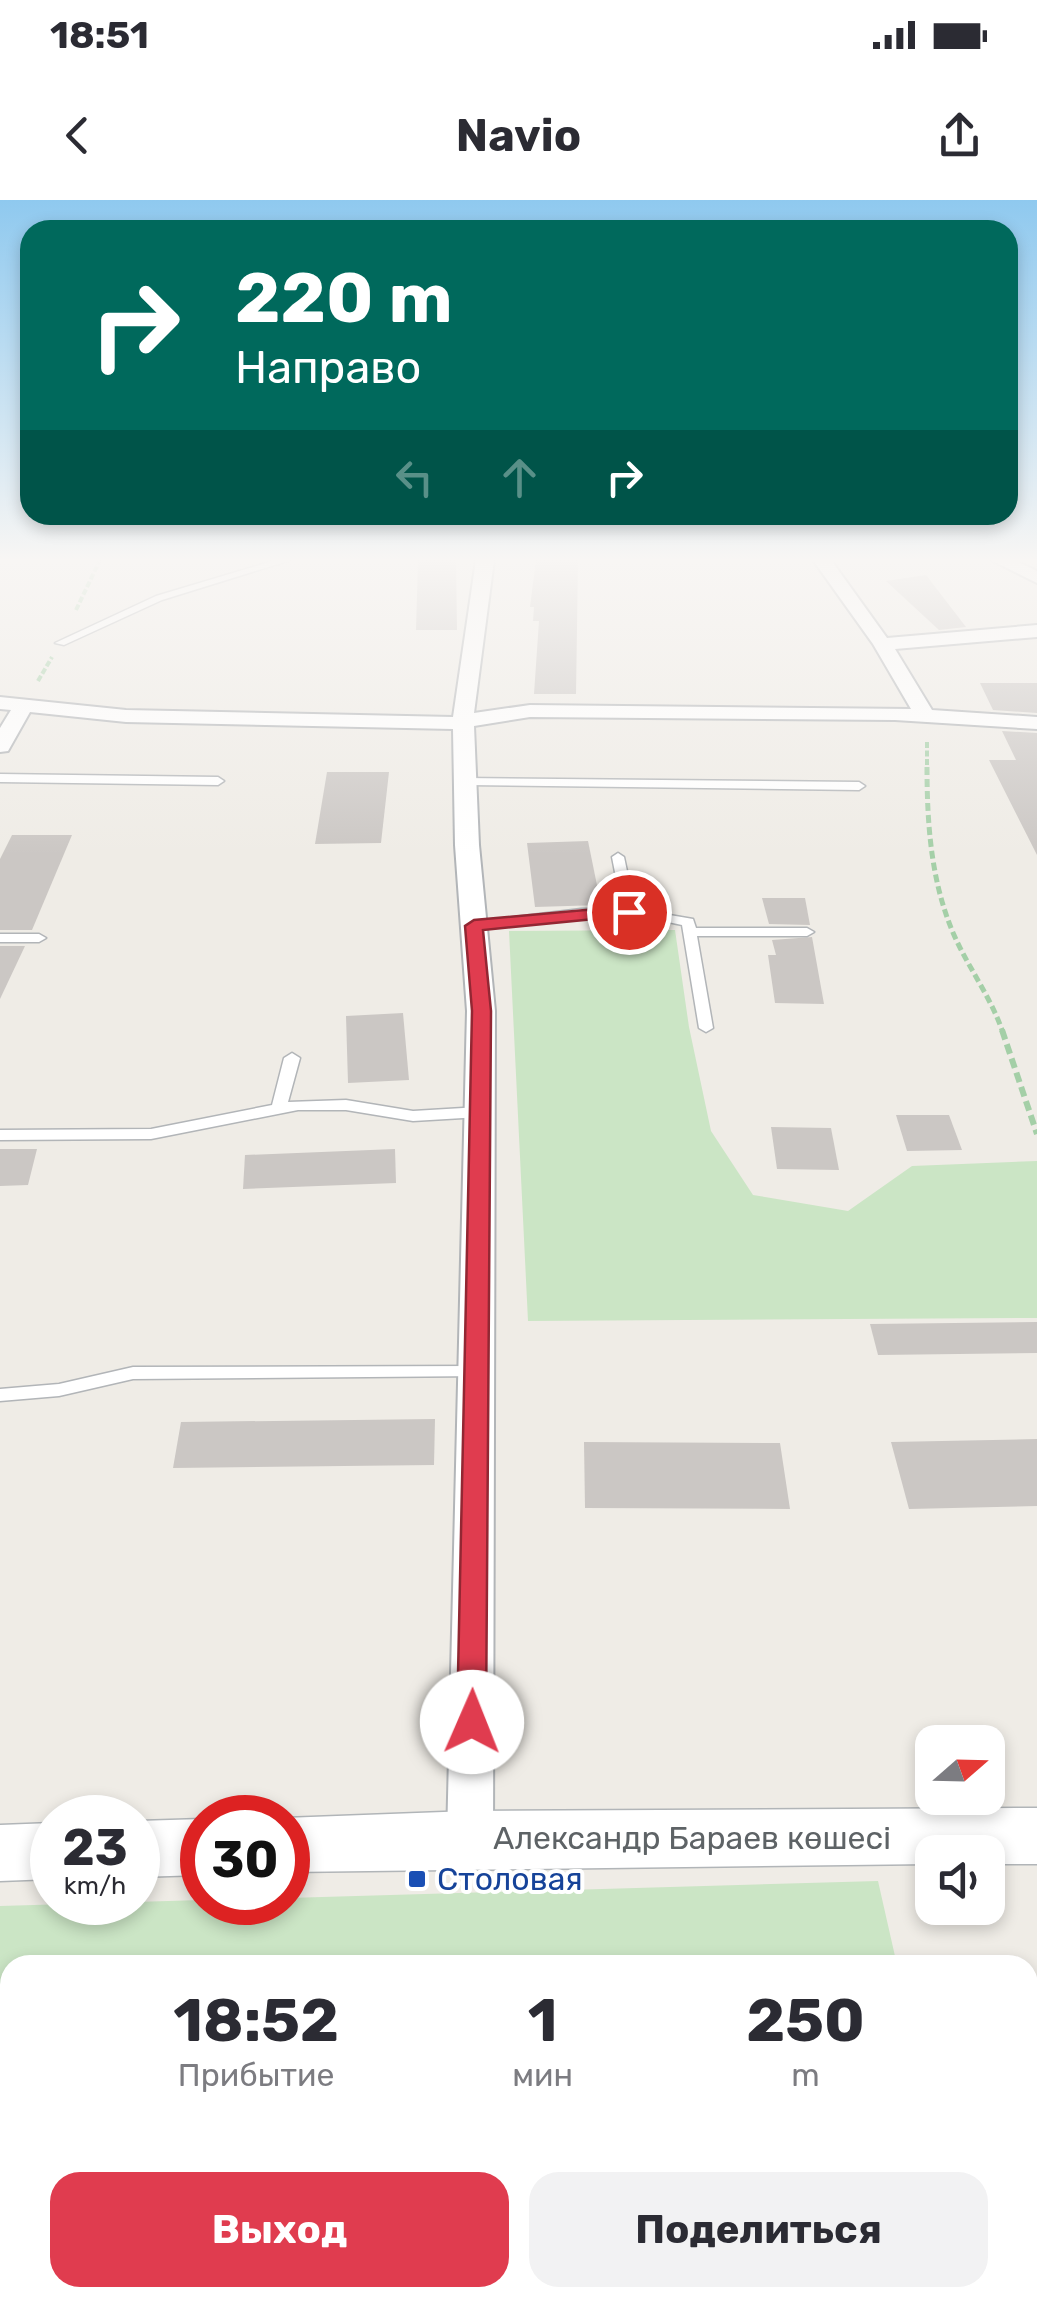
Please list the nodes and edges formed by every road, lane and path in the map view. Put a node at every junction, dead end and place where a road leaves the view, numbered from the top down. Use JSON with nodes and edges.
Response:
{"nodes":[{"id":1,"x":471,"y":658,"type":"edge"},
{"id":2,"x":891,"y":658,"type":"edge"},
{"id":3,"x":0,"y":704,"type":"edge"},
{"id":4,"x":26,"y":704,"type":"junction"},
{"id":5,"x":926,"y":717,"type":"junction"},
{"id":6,"x":463,"y":720,"type":"junction"},
{"id":7,"x":1037,"y":723,"type":"edge"},
{"id":8,"x":0,"y":746,"type":"edge"},
{"id":9,"x":0,"y":778,"type":"edge"},
{"id":10,"x":468,"y":780,"type":"junction"},
{"id":11,"x":218,"y":781,"type":"dead end"},
{"id":12,"x":859,"y":786,"type":"dead end"},
{"id":13,"x":618,"y":857,"type":"dead end"},
{"id":14,"x":629,"y":912,"type":"junction"},
{"id":15,"x":474,"y":926,"type":"junction"},
{"id":16,"x":691,"y":932,"type":"junction"},
{"id":17,"x":807,"y":932,"type":"dead end"},
{"id":18,"x":0,"y":938,"type":"edge"},
{"id":19,"x":39,"y":938,"type":"dead end"},
{"id":20,"x":706,"y":1028,"type":"dead end"},
{"id":21,"x":292,"y":1058,"type":"dead end"},
{"id":22,"x":279,"y":1108,"type":"junction"},
{"id":23,"x":480,"y":1112,"type":"junction"},
{"id":24,"x":1037,"y":1134,"type":"edge"},
{"id":25,"x":0,"y":1135,"type":"edge"},
{"id":26,"x":476,"y":1372,"type":"junction"},
{"id":27,"x":0,"y":1395,"type":"edge"},
{"id":28,"x":1037,"y":1836,"type":"edge"},
{"id":29,"x":470,"y":1839,"type":"junction"},
{"id":30,"x":310,"y":1843,"type":"edge"},
{"id":31,"x":30,"y":1851,"type":"edge"},
{"id":32,"x":0,"y":1852,"type":"edge"}],
"edges":[{"from":1,"to":6,"type":"street"},
{"from":2,"to":5,"type":"street"},
{"from":3,"to":4,"type":"street"},
{"from":4,"to":6,"type":"street"},
{"from":4,"to":8,"type":"street"},
{"from":5,"to":6,"type":"street"},
{"from":5,"to":7,"type":"street"},
{"from":5,"to":24,"type":"path"},
{"from":6,"to":10,"type":"street"},
{"from":9,"to":11,"type":"lane"},
{"from":10,"to":12,"type":"lane"},
{"from":10,"to":15,"type":"street"},
{"from":13,"to":14,"type":"lane"},
{"from":14,"to":15,"type":"lane"},
{"from":14,"to":16,"type":"lane"},
{"from":15,"to":23,"type":"street"},
{"from":16,"to":17,"type":"lane"},
{"from":16,"to":20,"type":"lane"},
{"from":18,"to":19,"type":"lane"},
{"from":21,"to":22,"type":"lane"},
{"from":22,"to":23,"type":"lane"},
{"from":22,"to":25,"type":"lane"},
{"from":23,"to":26,"type":"street"},
{"from":26,"to":27,"type":"lane"},
{"from":26,"to":29,"type":"street"},
{"from":28,"to":29,"type":"street","name":"Александр Бараев көшесі"},
{"from":29,"to":30,"type":"street","name":"Александр Бараев көшесі"},
{"from":31,"to":32,"type":"street"}]}
